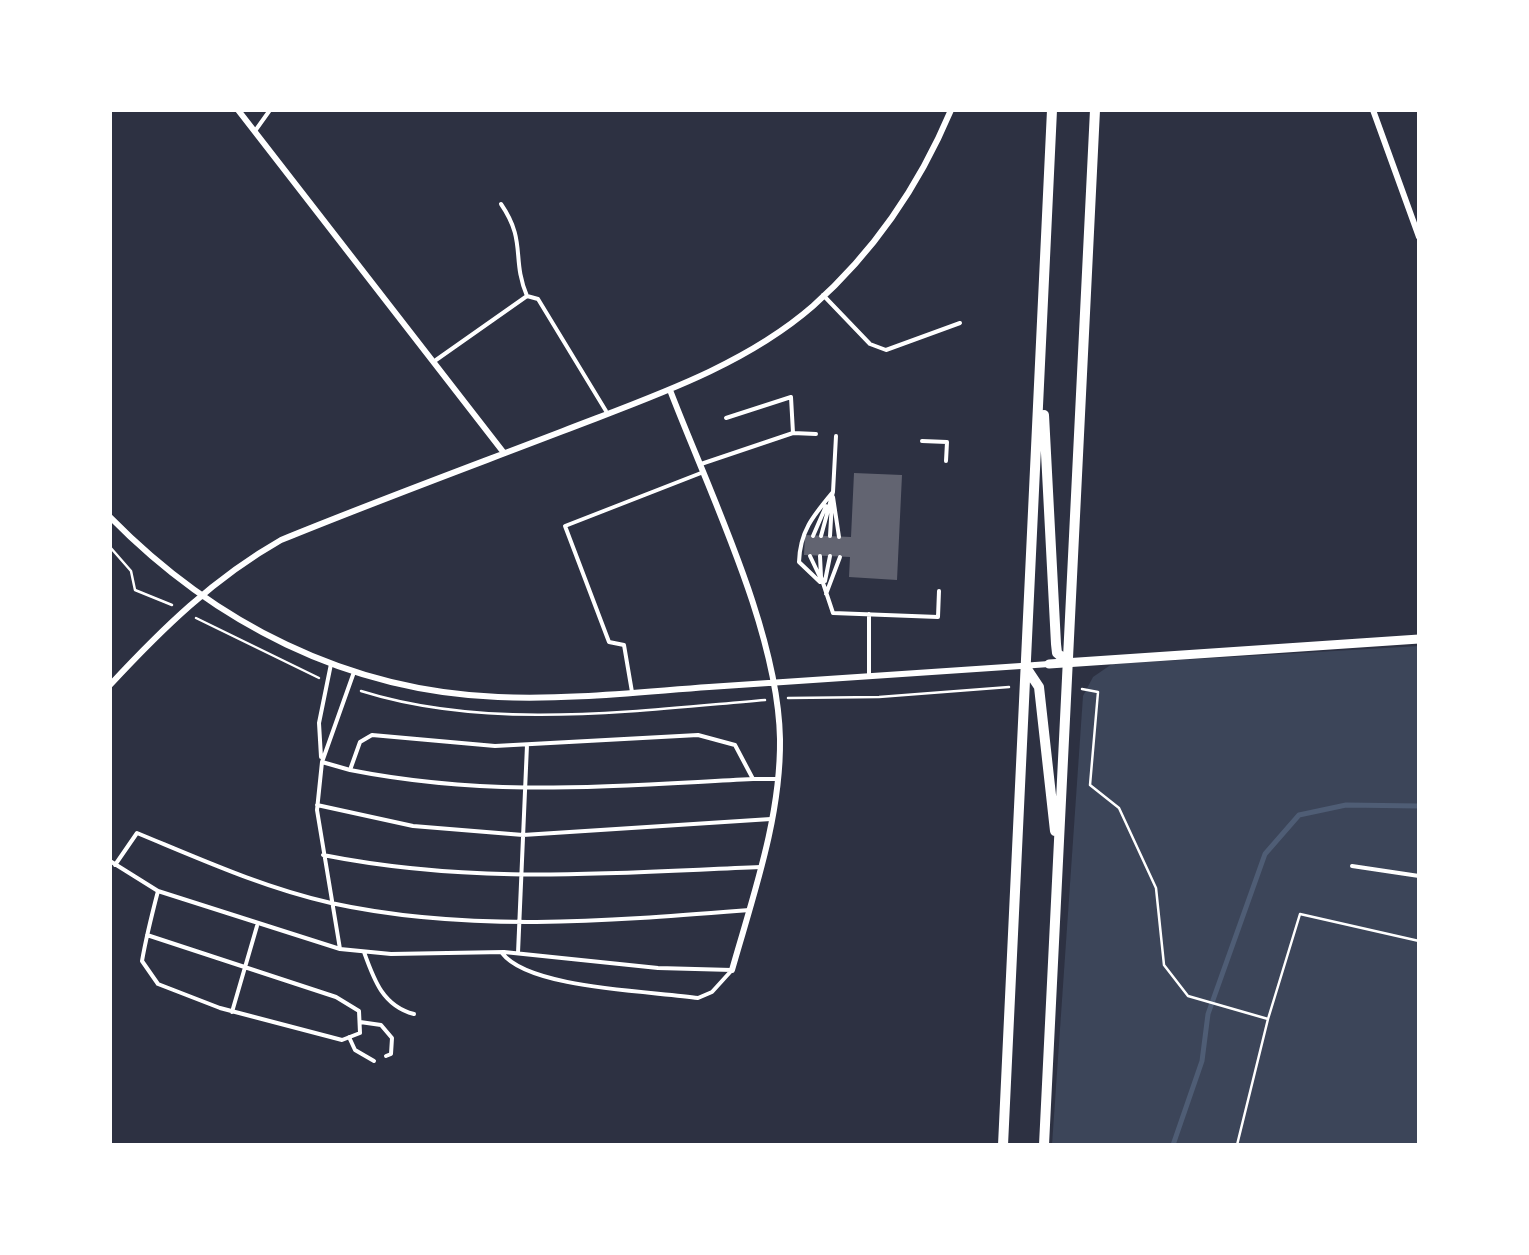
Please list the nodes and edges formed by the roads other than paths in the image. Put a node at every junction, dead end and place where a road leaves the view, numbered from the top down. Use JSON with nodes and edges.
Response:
{"nodes":[{"id":1,"x":238,"y":110,"type":"edge"},
{"id":2,"x":270,"y":110,"type":"edge"},
{"id":3,"x":951,"y":110,"type":"edge"},
{"id":4,"x":1052,"y":110,"type":"edge"},
{"id":5,"x":1095,"y":110,"type":"edge"},
{"id":6,"x":1373,"y":110,"type":"edge"},
{"id":7,"x":255,"y":131,"type":"junction"},
{"id":8,"x":501,"y":204,"type":"dead end"},
{"id":9,"x":1419,"y":237,"type":"edge"},
{"id":10,"x":527,"y":296,"type":"junction"},
{"id":11,"x":824,"y":296,"type":"junction"},
{"id":12,"x":960,"y":323,"type":"dead end"},
{"id":13,"x":1041,"y":354,"type":"junction"},
{"id":14,"x":436,"y":360,"type":"junction"},
{"id":15,"x":670,"y":390,"type":"junction"},
{"id":16,"x":608,"y":414,"type":"junction"},
{"id":17,"x":726,"y":418,"type":"dead end"},
{"id":18,"x":793,"y":433,"type":"junction"},
{"id":19,"x":816,"y":434,"type":"dead end"},
{"id":20,"x":836,"y":436,"type":"dead end"},
{"id":21,"x":922,"y":440,"type":"dead end"},
{"id":22,"x":504,"y":454,"type":"junction"},
{"id":23,"x":946,"y":461,"type":"dead end"},
{"id":24,"x":700,"y":469,"type":"junction"},
{"id":25,"x":832,"y":492,"type":"junction"},
{"id":26,"x":110,"y":517,"type":"edge"},
{"id":27,"x":813,"y":536,"type":"dead end"},
{"id":28,"x":821,"y":536,"type":"dead end"},
{"id":29,"x":830,"y":536,"type":"dead end"},
{"id":30,"x":840,"y":537,"type":"dead end"},
{"id":31,"x":810,"y":556,"type":"dead end"},
{"id":32,"x":820,"y":556,"type":"dead end"},
{"id":33,"x":830,"y":556,"type":"dead end"},
{"id":34,"x":840,"y":557,"type":"dead end"},
{"id":35,"x":824,"y":586,"type":"junction"},
{"id":36,"x":939,"y":592,"type":"dead end"},
{"id":37,"x":826,"y":594,"type":"junction"},
{"id":38,"x":200,"y":596,"type":"junction"},
{"id":39,"x":869,"y":614,"type":"junction"},
{"id":40,"x":1419,"y":639,"type":"edge"},
{"id":41,"x":1069,"y":663,"type":"junction"},
{"id":42,"x":331,"y":664,"type":"junction"},
{"id":43,"x":1049,"y":664,"type":"joint"},
{"id":44,"x":1025,"y":666,"type":"junction"},
{"id":45,"x":354,"y":672,"type":"junction"},
{"id":46,"x":868,"y":676,"type":"junction"},
{"id":47,"x":774,"y":683,"type":"junction"},
{"id":48,"x":110,"y":685,"type":"edge"},
{"id":49,"x":632,"y":692,"type":"junction"},
{"id":50,"x":528,"y":745,"type":"junction"},
{"id":51,"x":322,"y":762,"type":"junction"},
{"id":52,"x":350,"y":770,"type":"junction"},
{"id":53,"x":753,"y":779,"type":"junction"},
{"id":54,"x":778,"y":779,"type":"junction"},
{"id":55,"x":526,"y":791,"type":"junction"},
{"id":56,"x":317,"y":805,"type":"junction"},
{"id":57,"x":771,"y":818,"type":"junction"},
{"id":58,"x":524,"y":834,"type":"junction"},
{"id":59,"x":323,"y":855,"type":"junction"},
{"id":60,"x":112,"y":863,"type":"edge"},
{"id":61,"x":1352,"y":866,"type":"dead end"},
{"id":62,"x":761,"y":867,"type":"junction"},
{"id":63,"x":1058,"y":867,"type":"junction"},
{"id":64,"x":1419,"y":876,"type":"edge"},
{"id":65,"x":522,"y":877,"type":"junction"},
{"id":66,"x":158,"y":891,"type":"junction"},
{"id":67,"x":330,"y":903,"type":"junction"},
{"id":68,"x":749,"y":910,"type":"junction"},
{"id":69,"x":520,"y":923,"type":"junction"},
{"id":70,"x":257,"y":926,"type":"junction"},
{"id":71,"x":147,"y":935,"type":"junction"},
{"id":72,"x":340,"y":949,"type":"junction"},
{"id":73,"x":364,"y":952,"type":"junction"},
{"id":74,"x":501,"y":952,"type":"junction"},
{"id":75,"x":518,"y":953,"type":"junction"},
{"id":76,"x":245,"y":969,"type":"junction"},
{"id":77,"x":732,"y":970,"type":"junction"},
{"id":78,"x":232,"y":1012,"type":"junction"},
{"id":79,"x":414,"y":1014,"type":"dead end"},
{"id":80,"x":360,"y":1022,"type":"junction"},
{"id":81,"x":349,"y":1037,"type":"junction"},
{"id":82,"x":386,"y":1056,"type":"dead end"},
{"id":83,"x":374,"y":1061,"type":"dead end"},
{"id":84,"x":1004,"y":1145,"type":"edge"},
{"id":85,"x":1044,"y":1145,"type":"edge"}],
"edges":[{"from":1,"to":7,"type":"street"},
{"from":2,"to":7,"type":"lane"},
{"from":3,"to":11,"type":"street"},
{"from":4,"to":13,"type":"main road"},
{"from":5,"to":41,"type":"main road"},
{"from":6,"to":9,"type":"street"},
{"from":7,"to":14,"type":"street"},
{"from":8,"to":10,"type":"lane"},
{"from":10,"to":14,"type":"lane"},
{"from":10,"to":16,"type":"lane"},
{"from":11,"to":12,"type":"lane"},
{"from":11,"to":15,"type":"street"},
{"from":13,"to":41,"type":"main road"},
{"from":13,"to":44,"type":"main road"},
{"from":14,"to":22,"type":"street"},
{"from":15,"to":16,"type":"street"},
{"from":15,"to":24,"type":"street"},
{"from":16,"to":22,"type":"street"},
{"from":17,"to":18,"type":"lane"},
{"from":18,"to":19,"type":"lane"},
{"from":18,"to":24,"type":"lane"},
{"from":20,"to":25,"type":"lane"},
{"from":21,"to":23,"type":"lane"},
{"from":22,"to":38,"type":"street"},
{"from":24,"to":47,"type":"street"},
{"from":24,"to":49,"type":"lane"},
{"from":25,"to":27,"type":"lane"},
{"from":25,"to":28,"type":"lane"},
{"from":25,"to":29,"type":"lane"},
{"from":25,"to":30,"type":"lane"},
{"from":25,"to":35,"type":"lane"},
{"from":26,"to":38,"type":"street"},
{"from":31,"to":35,"type":"lane"},
{"from":32,"to":35,"type":"lane"},
{"from":33,"to":35,"type":"lane"},
{"from":34,"to":37,"type":"lane"},
{"from":35,"to":37,"type":"lane"},
{"from":36,"to":39,"type":"lane"},
{"from":37,"to":39,"type":"lane"},
{"from":38,"to":42,"type":"street"},
{"from":38,"to":48,"type":"street"},
{"from":39,"to":46,"type":"lane"},
{"from":40,"to":41,"type":"street"},
{"from":41,"to":43,"type":"street"},
{"from":41,"to":63,"type":"main road"},
{"from":42,"to":45,"type":"street"},
{"from":42,"to":51,"type":"lane"},
{"from":43,"to":44,"type":"street"},
{"from":44,"to":46,"type":"street"},
{"from":44,"to":63,"type":"main road"},
{"from":44,"to":84,"type":"main road"},
{"from":45,"to":49,"type":"street"},
{"from":45,"to":51,"type":"lane"},
{"from":46,"to":47,"type":"street"},
{"from":47,"to":49,"type":"street"},
{"from":47,"to":54,"type":"street"},
{"from":50,"to":52,"type":"lane"},
{"from":50,"to":53,"type":"lane"},
{"from":50,"to":55,"type":"lane"},
{"from":51,"to":52,"type":"lane"},
{"from":51,"to":56,"type":"lane"},
{"from":52,"to":55,"type":"lane"},
{"from":53,"to":54,"type":"lane"},
{"from":53,"to":55,"type":"lane"},
{"from":54,"to":57,"type":"street"},
{"from":55,"to":58,"type":"lane"},
{"from":56,"to":58,"type":"lane"},
{"from":56,"to":59,"type":"lane"},
{"from":57,"to":58,"type":"lane"},
{"from":57,"to":62,"type":"street"},
{"from":58,"to":65,"type":"lane"},
{"from":59,"to":65,"type":"lane"},
{"from":59,"to":67,"type":"lane"},
{"from":60,"to":66,"type":"lane"},
{"from":60,"to":67,"type":"lane"},
{"from":61,"to":64,"type":"lane"},
{"from":62,"to":65,"type":"lane"},
{"from":62,"to":68,"type":"street"},
{"from":63,"to":85,"type":"main road"},
{"from":65,"to":69,"type":"lane"},
{"from":66,"to":70,"type":"lane"},
{"from":66,"to":71,"type":"lane"},
{"from":67,"to":69,"type":"lane"},
{"from":67,"to":72,"type":"lane"},
{"from":68,"to":69,"type":"lane"},
{"from":68,"to":77,"type":"street"},
{"from":69,"to":75,"type":"lane"},
{"from":70,"to":72,"type":"lane"},
{"from":70,"to":76,"type":"lane"},
{"from":71,"to":76,"type":"lane"},
{"from":71,"to":78,"type":"lane"},
{"from":72,"to":73,"type":"lane"},
{"from":73,"to":74,"type":"lane"},
{"from":73,"to":79,"type":"lane"},
{"from":74,"to":75,"type":"lane"},
{"from":74,"to":77,"type":"lane"},
{"from":75,"to":77,"type":"lane"},
{"from":76,"to":78,"type":"lane"},
{"from":76,"to":80,"type":"lane"},
{"from":78,"to":81,"type":"lane"},
{"from":80,"to":81,"type":"lane"},
{"from":80,"to":82,"type":"lane"},
{"from":81,"to":83,"type":"lane"}]}
